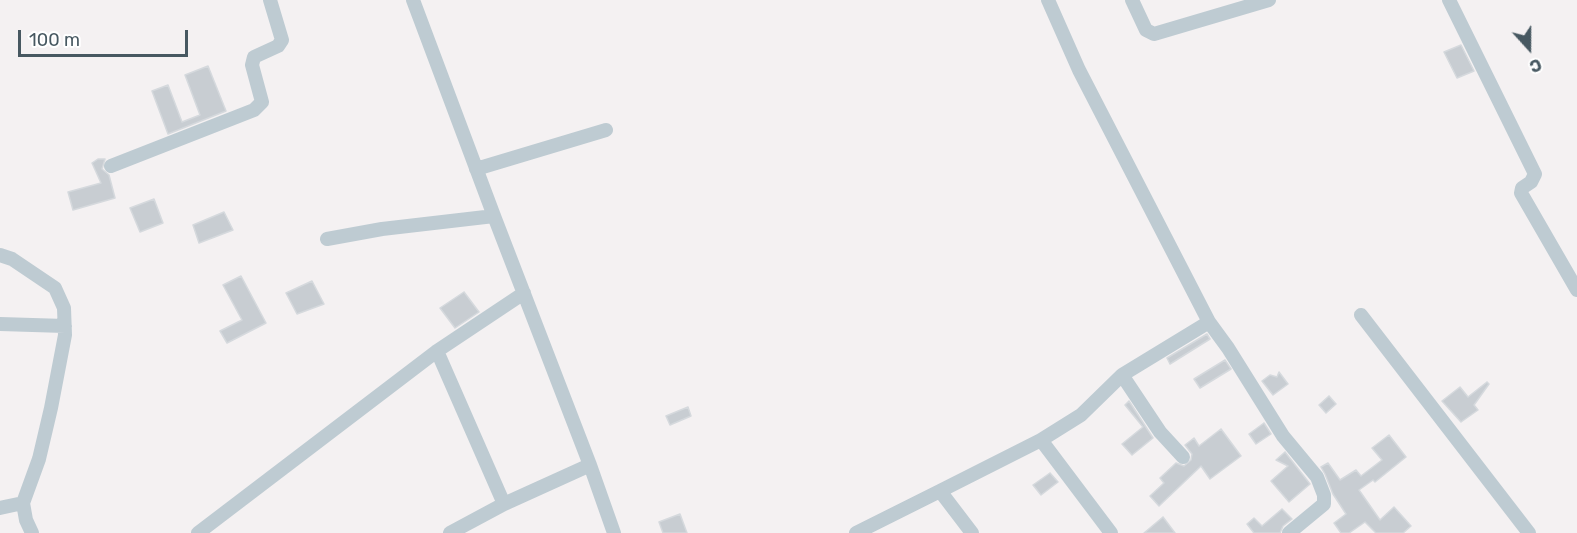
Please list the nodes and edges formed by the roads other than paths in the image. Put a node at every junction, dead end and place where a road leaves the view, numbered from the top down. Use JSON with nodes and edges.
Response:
{"nodes":[{"id":1,"x":270,"y":0,"type":"edge"},
{"id":2,"x":413,"y":0,"type":"edge"},
{"id":3,"x":1048,"y":0,"type":"edge"},
{"id":4,"x":1132,"y":0,"type":"edge"},
{"id":5,"x":1269,"y":0,"type":"edge"},
{"id":6,"x":1449,"y":0,"type":"edge"},
{"id":7,"x":606,"y":130,"type":"dead end"},
{"id":8,"x":111,"y":166,"type":"dead end"},
{"id":9,"x":476,"y":169,"type":"junction"},
{"id":10,"x":494,"y":216,"type":"junction"},
{"id":11,"x":327,"y":239,"type":"dead end"},
{"id":12,"x":0,"y":255,"type":"edge"},
{"id":13,"x":1577,"y":290,"type":"edge"},
{"id":14,"x":524,"y":293,"type":"junction"},
{"id":15,"x":1361,"y":315,"type":"dead end"},
{"id":16,"x":1209,"y":322,"type":"junction"},
{"id":17,"x":0,"y":324,"type":"edge"},
{"id":18,"x":65,"y":326,"type":"junction"},
{"id":19,"x":437,"y":351,"type":"junction"},
{"id":20,"x":1122,"y":375,"type":"junction"},
{"id":21,"x":1041,"y":440,"type":"junction"},
{"id":22,"x":1183,"y":457,"type":"dead end"},
{"id":23,"x":590,"y":465,"type":"junction"},
{"id":24,"x":940,"y":491,"type":"junction"},
{"id":25,"x":23,"y":503,"type":"junction"},
{"id":26,"x":504,"y":504,"type":"junction"},
{"id":27,"x":0,"y":508,"type":"edge"},
{"id":28,"x":32,"y":533,"type":"edge"},
{"id":29,"x":198,"y":533,"type":"edge"},
{"id":30,"x":450,"y":533,"type":"edge"},
{"id":31,"x":614,"y":533,"type":"edge"},
{"id":32,"x":856,"y":533,"type":"edge"},
{"id":33,"x":972,"y":533,"type":"edge"},
{"id":34,"x":1111,"y":533,"type":"edge"},
{"id":35,"x":1289,"y":533,"type":"edge"},
{"id":36,"x":1529,"y":533,"type":"edge"}],
"edges":[{"from":1,"to":8,"type":"street"},
{"from":2,"to":9,"type":"street"},
{"from":3,"to":16,"type":"street"},
{"from":4,"to":5,"type":"street"},
{"from":6,"to":13,"type":"street"},
{"from":7,"to":9,"type":"street"},
{"from":9,"to":10,"type":"street"},
{"from":10,"to":11,"type":"street"},
{"from":10,"to":14,"type":"street"},
{"from":12,"to":18,"type":"street"},
{"from":14,"to":19,"type":"street"},
{"from":14,"to":23,"type":"street"},
{"from":15,"to":36,"type":"street"},
{"from":16,"to":20,"type":"street"},
{"from":16,"to":35,"type":"street"},
{"from":17,"to":18,"type":"street"},
{"from":18,"to":25,"type":"street"},
{"from":19,"to":26,"type":"street"},
{"from":19,"to":29,"type":"street"},
{"from":20,"to":21,"type":"street"},
{"from":20,"to":22,"type":"street"},
{"from":21,"to":24,"type":"street"},
{"from":21,"to":34,"type":"street"},
{"from":23,"to":26,"type":"street"},
{"from":23,"to":31,"type":"street"},
{"from":24,"to":32,"type":"street"},
{"from":24,"to":33,"type":"street"},
{"from":25,"to":27,"type":"street"},
{"from":25,"to":28,"type":"street"},
{"from":26,"to":30,"type":"street"}]}
